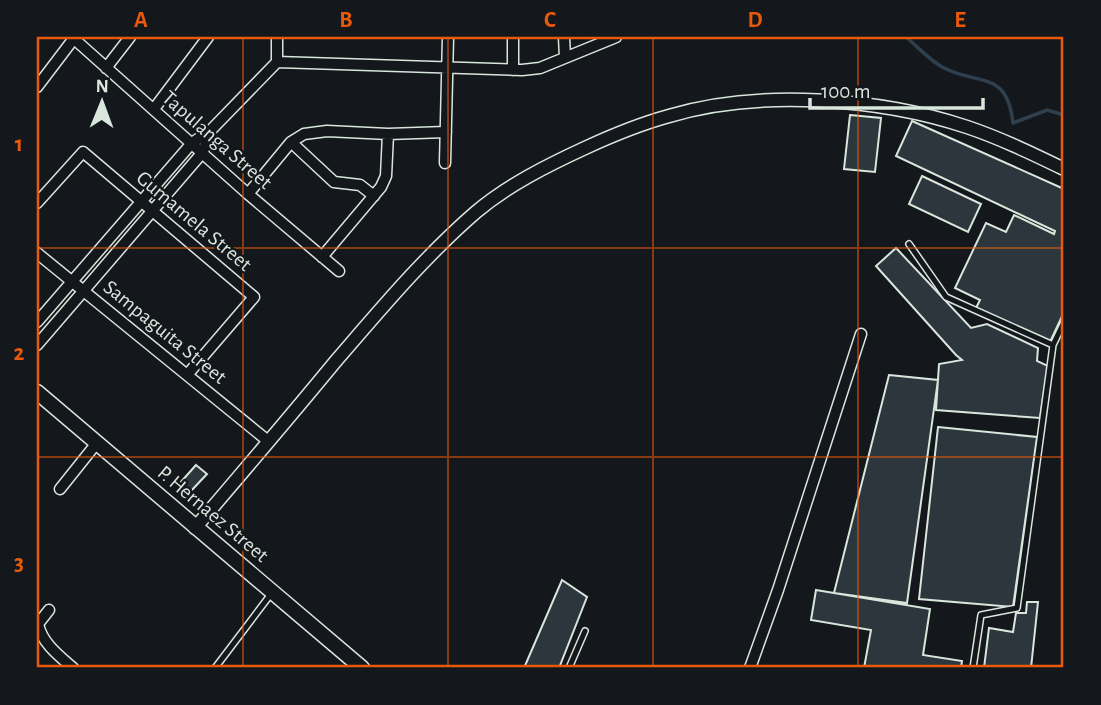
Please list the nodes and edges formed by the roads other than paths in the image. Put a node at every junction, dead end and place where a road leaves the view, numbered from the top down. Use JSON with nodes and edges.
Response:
{"nodes":[{"id":1,"x":130,"y":37,"type":"edge"},
{"id":2,"x":208,"y":37,"type":"edge"},
{"id":3,"x":277,"y":37,"type":"edge"},
{"id":4,"x":449,"y":37,"type":"edge"},
{"id":5,"x":513,"y":37,"type":"edge"},
{"id":6,"x":564,"y":37,"type":"edge"},
{"id":7,"x":616,"y":37,"type":"edge"},
{"id":8,"x":74,"y":38,"type":"edge"},
{"id":9,"x":565,"y":57,"type":"junction"},
{"id":10,"x":276,"y":62,"type":"junction"},
{"id":11,"x":106,"y":68,"type":"junction"},
{"id":12,"x":449,"y":68,"type":"junction"},
{"id":13,"x":513,"y":70,"type":"junction"},
{"id":14,"x":37,"y":87,"type":"edge"},
{"id":15,"x":154,"y":109,"type":"junction"},
{"id":16,"x":211,"y":130,"type":"junction"},
{"id":17,"x":446,"y":132,"type":"junction"},
{"id":18,"x":388,"y":134,"type":"junction"},
{"id":19,"x":291,"y":142,"type":"junction"},
{"id":20,"x":192,"y":143,"type":"junction"},
{"id":21,"x":203,"y":152,"type":"junction"},
{"id":22,"x":445,"y":163,"type":"dead end"},
{"id":23,"x":1064,"y":169,"type":"edge"},
{"id":24,"x":248,"y":194,"type":"junction"},
{"id":25,"x":374,"y":196,"type":"junction"},
{"id":26,"x":141,"y":202,"type":"junction"},
{"id":27,"x":37,"y":203,"type":"edge"},
{"id":28,"x":152,"y":211,"type":"junction"},
{"id":29,"x":909,"y":244,"type":"dead end"},
{"id":30,"x":37,"y":253,"type":"edge"},
{"id":31,"x":323,"y":257,"type":"junction"},
{"id":32,"x":339,"y":271,"type":"dead end"},
{"id":33,"x":72,"y":282,"type":"junction"},
{"id":34,"x":83,"y":291,"type":"junction"},
{"id":35,"x":1064,"y":322,"type":"edge"},
{"id":36,"x":37,"y":323,"type":"edge"},
{"id":37,"x":861,"y":334,"type":"dead end"},
{"id":38,"x":37,"y":345,"type":"edge"},
{"id":39,"x":1053,"y":345,"type":"junction"},
{"id":40,"x":187,"y":376,"type":"junction"},
{"id":41,"x":37,"y":392,"type":"edge"},
{"id":42,"x":268,"y":441,"type":"junction"},
{"id":43,"x":96,"y":444,"type":"junction"},
{"id":44,"x":60,"y":489,"type":"dead end"},
{"id":45,"x":195,"y":528,"type":"junction"},
{"id":46,"x":273,"y":592,"type":"junction"},
{"id":47,"x":49,"y":610,"type":"dead end"},
{"id":48,"x":585,"y":632,"type":"dead end"},
{"id":49,"x":73,"y":668,"type":"edge"},
{"id":50,"x":215,"y":668,"type":"edge"},
{"id":51,"x":362,"y":668,"type":"edge"},
{"id":52,"x":569,"y":668,"type":"edge"},
{"id":53,"x":750,"y":668,"type":"edge"},
{"id":54,"x":973,"y":668,"type":"edge"}],
"edges":[{"from":1,"to":11,"type":"street"},
{"from":2,"to":15,"type":"street"},
{"from":3,"to":10,"type":"street"},
{"from":4,"to":12,"type":"street"},
{"from":5,"to":13,"type":"street"},
{"from":6,"to":9,"type":"street"},
{"from":7,"to":9,"type":"street"},
{"from":8,"to":11,"type":"street","name":"Tapulanga Street"},
{"from":8,"to":14,"type":"street"},
{"from":9,"to":13,"type":"street"},
{"from":10,"to":12,"type":"street"},
{"from":10,"to":16,"type":"street"},
{"from":11,"to":15,"type":"street","name":"Tapulanga Street"},
{"from":12,"to":13,"type":"street"},
{"from":12,"to":17,"type":"street"},
{"from":15,"to":20,"type":"street","name":"Tapulanga Street"},
{"from":16,"to":20,"type":"street"},
{"from":16,"to":21,"type":"street"},
{"from":17,"to":18,"type":"street"},
{"from":17,"to":22,"type":"street"},
{"from":18,"to":19,"type":"street"},
{"from":18,"to":25,"type":"street"},
{"from":19,"to":24,"type":"street"},
{"from":19,"to":25,"type":"street"},
{"from":20,"to":21,"type":"street","name":"Tapulanga Street"},
{"from":20,"to":26,"type":"street"},
{"from":21,"to":24,"type":"street","name":"Tapulanga Street"},
{"from":21,"to":28,"type":"street"},
{"from":23,"to":42,"type":"street"},
{"from":24,"to":31,"type":"street","name":"Tapulanga Street"},
{"from":25,"to":31,"type":"street"},
{"from":26,"to":27,"type":"street","name":"Gumamela Street"},
{"from":26,"to":28,"type":"street","name":"Gumamela Street"},
{"from":26,"to":33,"type":"street"},
{"from":28,"to":34,"type":"street"},
{"from":28,"to":40,"type":"street","name":"Gumamela Street"},
{"from":29,"to":39,"type":"lane"},
{"from":30,"to":33,"type":"street","name":"Sampaguita Street"},
{"from":31,"to":32,"type":"street","name":"Tapulanga Street"},
{"from":33,"to":34,"type":"street","name":"Sampaguita Street"},
{"from":33,"to":36,"type":"street"},
{"from":34,"to":38,"type":"street"},
{"from":34,"to":40,"type":"street","name":"Sampaguita Street"},
{"from":35,"to":39,"type":"lane"},
{"from":37,"to":53,"type":"street"},
{"from":39,"to":54,"type":"lane"},
{"from":40,"to":42,"type":"street","name":"Sampaguita Street"},
{"from":41,"to":43,"type":"main road","name":"P. Hernaez Street"},
{"from":42,"to":45,"type":"street"},
{"from":43,"to":44,"type":"street"},
{"from":43,"to":45,"type":"main road","name":"P. Hernaez Street"},
{"from":45,"to":46,"type":"main road","name":"P. Hernaez Street"},
{"from":46,"to":50,"type":"lane"},
{"from":46,"to":51,"type":"main road","name":"P. Hernaez Street"},
{"from":47,"to":49,"type":"street"},
{"from":48,"to":52,"type":"lane"}]}
